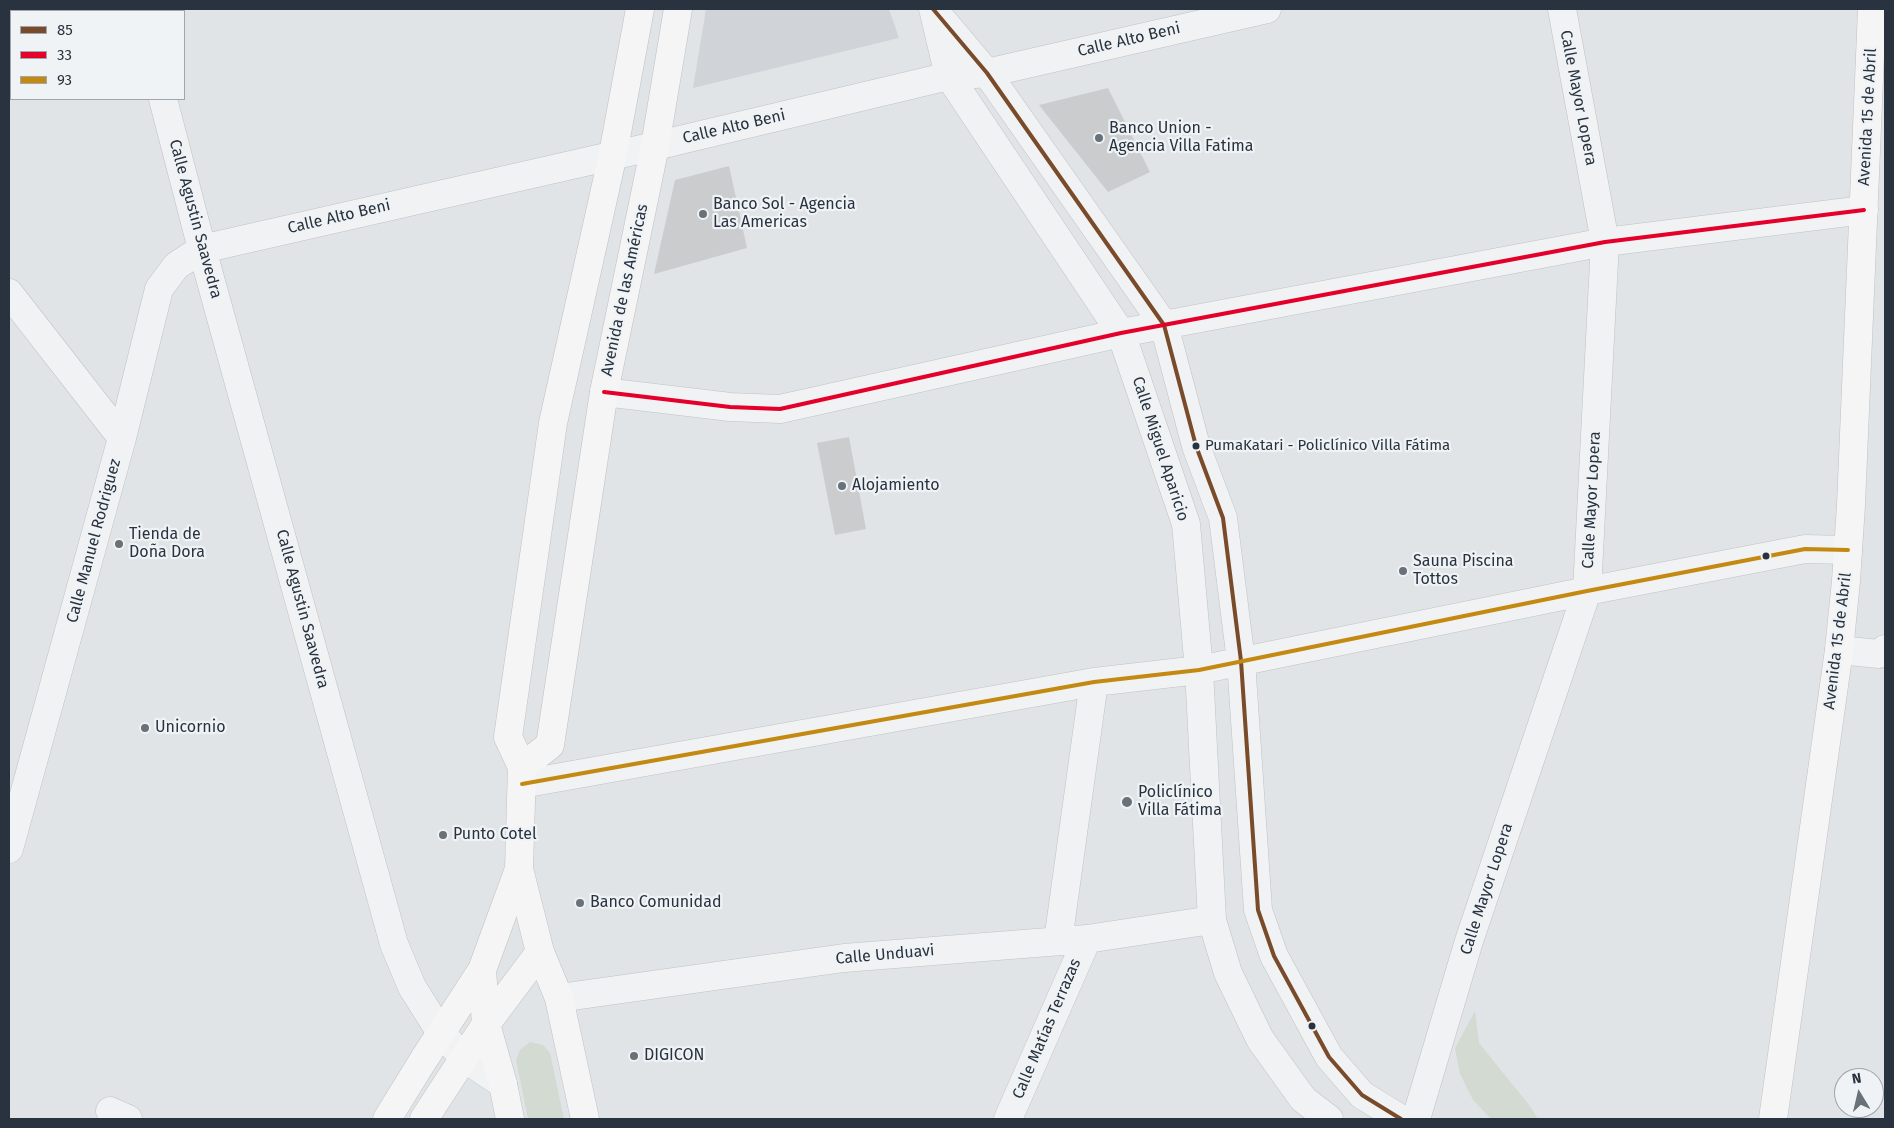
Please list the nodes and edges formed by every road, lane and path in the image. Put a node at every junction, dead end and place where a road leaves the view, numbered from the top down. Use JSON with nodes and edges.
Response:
{"nodes":[{"id":1,"x":640,"y":9,"type":"edge"},
{"id":2,"x":678,"y":9,"type":"edge"},
{"id":3,"x":933,"y":9,"type":"edge"},
{"id":4,"x":1267,"y":9,"type":"edge"},
{"id":5,"x":1562,"y":9,"type":"edge"},
{"id":6,"x":1872,"y":9,"type":"edge"},
{"id":7,"x":987,"y":73,"type":"junction"},
{"id":8,"x":949,"y":76,"type":"junction"},
{"id":9,"x":163,"y":100,"type":"edge"},
{"id":10,"x":655,"y":146,"type":"junction"},
{"id":11,"x":613,"y":154,"type":"junction"},
{"id":12,"x":1864,"y":210,"type":"junction"},
{"id":13,"x":1605,"y":242,"type":"junction"},
{"id":14,"x":202,"y":249,"type":"junction"},
{"id":15,"x":9,"y":293,"type":"edge"},
{"id":16,"x":1164,"y":325,"type":"junction"},
{"id":17,"x":1121,"y":333,"type":"junction"},
{"id":18,"x":604,"y":392,"type":"junction"},
{"id":19,"x":122,"y":438,"type":"junction"},
{"id":20,"x":1848,"y":550,"type":"junction"},
{"id":21,"x":1587,"y":591,"type":"junction"},
{"id":22,"x":1885,"y":649,"type":"edge"},
{"id":23,"x":1839,"y":650,"type":"junction"},
{"id":24,"x":1241,"y":661,"type":"junction"},
{"id":25,"x":1200,"y":670,"type":"junction"},
{"id":26,"x":1094,"y":682,"type":"junction"},
{"id":27,"x":522,"y":776,"type":"junction"},
{"id":28,"x":9,"y":849,"type":"edge"},
{"id":29,"x":519,"y":869,"type":"junction"},
{"id":30,"x":1212,"y":920,"type":"junction"},
{"id":31,"x":1086,"y":938,"type":"junction"},
{"id":32,"x":1058,"y":941,"type":"junction"},
{"id":33,"x":540,"y":952,"type":"junction"},
{"id":34,"x":482,"y":970,"type":"junction"},
{"id":35,"x":559,"y":998,"type":"junction"},
{"id":36,"x":486,"y":1024,"type":"junction"},
{"id":37,"x":441,"y":1033,"type":"junction"},
{"id":38,"x":464,"y":1058,"type":"junction"},
{"id":39,"x":503,"y":1084,"type":"junction"},
{"id":40,"x":387,"y":1119,"type":"edge"},
{"id":41,"x":424,"y":1119,"type":"edge"},
{"id":42,"x":510,"y":1119,"type":"edge"},
{"id":43,"x":585,"y":1119,"type":"edge"},
{"id":44,"x":1008,"y":1119,"type":"edge"},
{"id":45,"x":1329,"y":1119,"type":"edge"},
{"id":46,"x":1400,"y":1119,"type":"edge"},
{"id":47,"x":1416,"y":1119,"type":"edge"},
{"id":48,"x":1773,"y":1119,"type":"edge"}],
"edges":[{"from":1,"to":11,"type":"main road"},
{"from":2,"to":10,"type":"main road","name":"Avenida de las Américas"},
{"from":3,"to":7,"type":"street","name":"Calle Miguel Aparicio"},
{"from":3,"to":8,"type":"street","name":"Calle Miguel Aparicio"},
{"from":4,"to":7,"type":"street","name":"Calle Alto Beni"},
{"from":5,"to":13,"type":"street","name":"Calle Mayor Lopera"},
{"from":6,"to":12,"type":"main road","name":"Avenida 15 de Abril"},
{"from":7,"to":8,"type":"street","name":"Calle Alto Beni"},
{"from":7,"to":16,"type":"street","name":"Calle Miguel Aparicio"},
{"from":8,"to":10,"type":"street","name":"Calle Alto Beni"},
{"from":8,"to":17,"type":"street","name":"Calle Miguel Aparicio"},
{"from":9,"to":14,"type":"street","name":"Calle Agustin Saavedra"},
{"from":10,"to":11,"type":"street","name":"Calle Alto Beni"},
{"from":10,"to":18,"type":"main road","name":"Avenida de las Américas"},
{"from":11,"to":14,"type":"street","name":"Calle Alto Beni"},
{"from":11,"to":27,"type":"main road"},
{"from":12,"to":13,"type":"street"},
{"from":12,"to":20,"type":"main road","name":"Avenida 15 de Abril"},
{"from":13,"to":16,"type":"street"},
{"from":13,"to":21,"type":"street","name":"Calle Mayor Lopera"},
{"from":14,"to":19,"type":"street","name":"Calle Manuel Rodriguez"},
{"from":14,"to":37,"type":"street","name":"Calle Agustin Saavedra"},
{"from":15,"to":19,"type":"street"},
{"from":16,"to":17,"type":"street"},
{"from":16,"to":24,"type":"street","name":"Calle Miguel Aparicio"},
{"from":17,"to":18,"type":"street"},
{"from":17,"to":25,"type":"street","name":"Calle Miguel Aparicio"},
{"from":18,"to":27,"type":"main road","name":"Avenida de las Américas"},
{"from":19,"to":28,"type":"street","name":"Calle Manuel Rodriguez"},
{"from":20,"to":21,"type":"street"},
{"from":20,"to":23,"type":"main road","name":"Avenida 15 de Abril"},
{"from":21,"to":24,"type":"street"},
{"from":21,"to":47,"type":"street","name":"Calle Mayor Lopera"},
{"from":22,"to":23,"type":"street"},
{"from":23,"to":48,"type":"main road","name":"Avenida 15 de Abril"},
{"from":24,"to":25,"type":"street"},
{"from":24,"to":46,"type":"street","name":"Calle Miguel Aparicio"},
{"from":25,"to":26,"type":"street"},
{"from":25,"to":30,"type":"street","name":"Calle Miguel Aparicio"},
{"from":26,"to":27,"type":"street"},
{"from":26,"to":32,"type":"street"},
{"from":27,"to":29,"type":"main road"},
{"from":29,"to":33,"type":"main road"},
{"from":29,"to":34,"type":"main road"},
{"from":30,"to":31,"type":"street","name":"Calle Unduavi"},
{"from":30,"to":45,"type":"street","name":"Calle Miguel Aparicio"},
{"from":31,"to":32,"type":"street","name":"Calle Unduavi"},
{"from":31,"to":44,"type":"street","name":"Calle Matías Terrazas"},
{"from":32,"to":35,"type":"street","name":"Calle Unduavi"},
{"from":33,"to":35,"type":"main road"},
{"from":33,"to":36,"type":"main road"},
{"from":34,"to":36,"type":"main road"},
{"from":34,"to":37,"type":"main road"},
{"from":35,"to":43,"type":"main road"},
{"from":36,"to":38,"type":"main road"},
{"from":36,"to":39,"type":"main road"},
{"from":37,"to":38,"type":"street","name":"Calle Agustin Saavedra"},
{"from":37,"to":40,"type":"main road"},
{"from":38,"to":39,"type":"street","name":"Calle Agustin Saavedra"},
{"from":38,"to":41,"type":"main road"},
{"from":39,"to":42,"type":"main road"}]}
